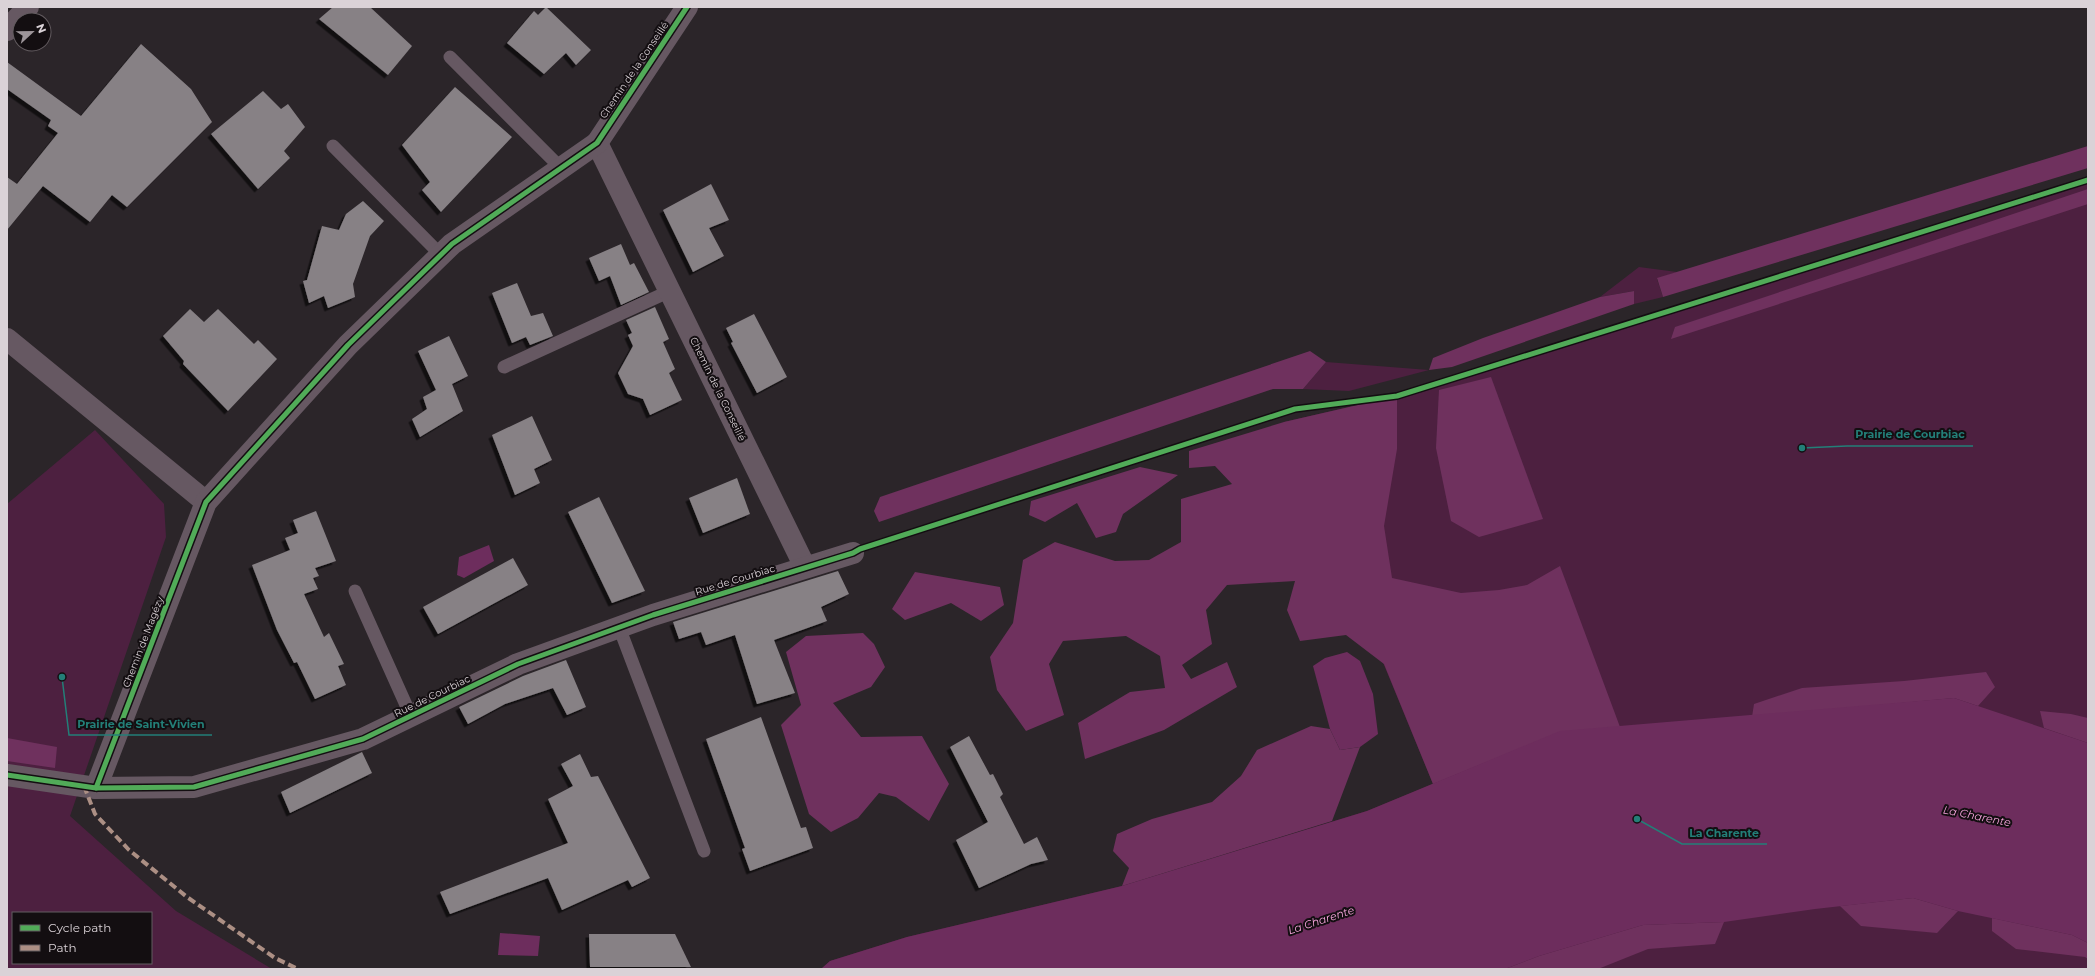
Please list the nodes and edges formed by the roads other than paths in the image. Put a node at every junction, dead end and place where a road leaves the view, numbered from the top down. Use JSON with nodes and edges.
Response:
{"nodes":[{"id":1,"x":28,"y":7,"type":"edge"},
{"id":2,"x":687,"y":7,"type":"edge"},
{"id":3,"x":7,"y":30,"type":"edge"},
{"id":4,"x":450,"y":57,"type":"dead end"},
{"id":5,"x":597,"y":143,"type":"junction"},
{"id":6,"x":333,"y":146,"type":"dead end"},
{"id":7,"x":561,"y":168,"type":"junction"},
{"id":8,"x":441,"y":255,"type":"junction"},
{"id":9,"x":670,"y":291,"type":"junction"},
{"id":10,"x":7,"y":339,"type":"edge"},
{"id":11,"x":504,"y":367,"type":"dead end"},
{"id":12,"x":206,"y":502,"type":"junction"},
{"id":13,"x":853,"y":553,"type":"dead end"},
{"id":14,"x":805,"y":567,"type":"junction"},
{"id":15,"x":355,"y":591,"type":"dead end"},
{"id":16,"x":620,"y":627,"type":"junction"},
{"id":17,"x":411,"y":716,"type":"junction"},
{"id":18,"x":7,"y":775,"type":"edge"},
{"id":19,"x":96,"y":788,"type":"junction"},
{"id":20,"x":704,"y":851,"type":"dead end"}],
"edges":[{"from":1,"to":3,"type":"street"},
{"from":2,"to":5,"type":"street","name":"Chemin de la Conseillé"},
{"from":4,"to":7,"type":"lane"},
{"from":5,"to":7,"type":"street"},
{"from":5,"to":9,"type":"street","name":"Chemin de la Conseillé"},
{"from":6,"to":8,"type":"lane"},
{"from":7,"to":8,"type":"street"},
{"from":8,"to":12,"type":"street"},
{"from":9,"to":11,"type":"lane"},
{"from":9,"to":14,"type":"street","name":"Chemin de la Conseillé"},
{"from":10,"to":12,"type":"street"},
{"from":12,"to":19,"type":"street","name":"Chemin de Magézy"},
{"from":13,"to":14,"type":"street","name":"Rue de Courbiac"},
{"from":14,"to":16,"type":"street","name":"Rue de Courbiac"},
{"from":15,"to":17,"type":"lane"},
{"from":16,"to":17,"type":"street","name":"Rue de Courbiac"},
{"from":16,"to":20,"type":"lane"},
{"from":17,"to":19,"type":"street","name":"Rue de Courbiac"},
{"from":18,"to":19,"type":"street","name":"Rue de Courbiac"}]}
